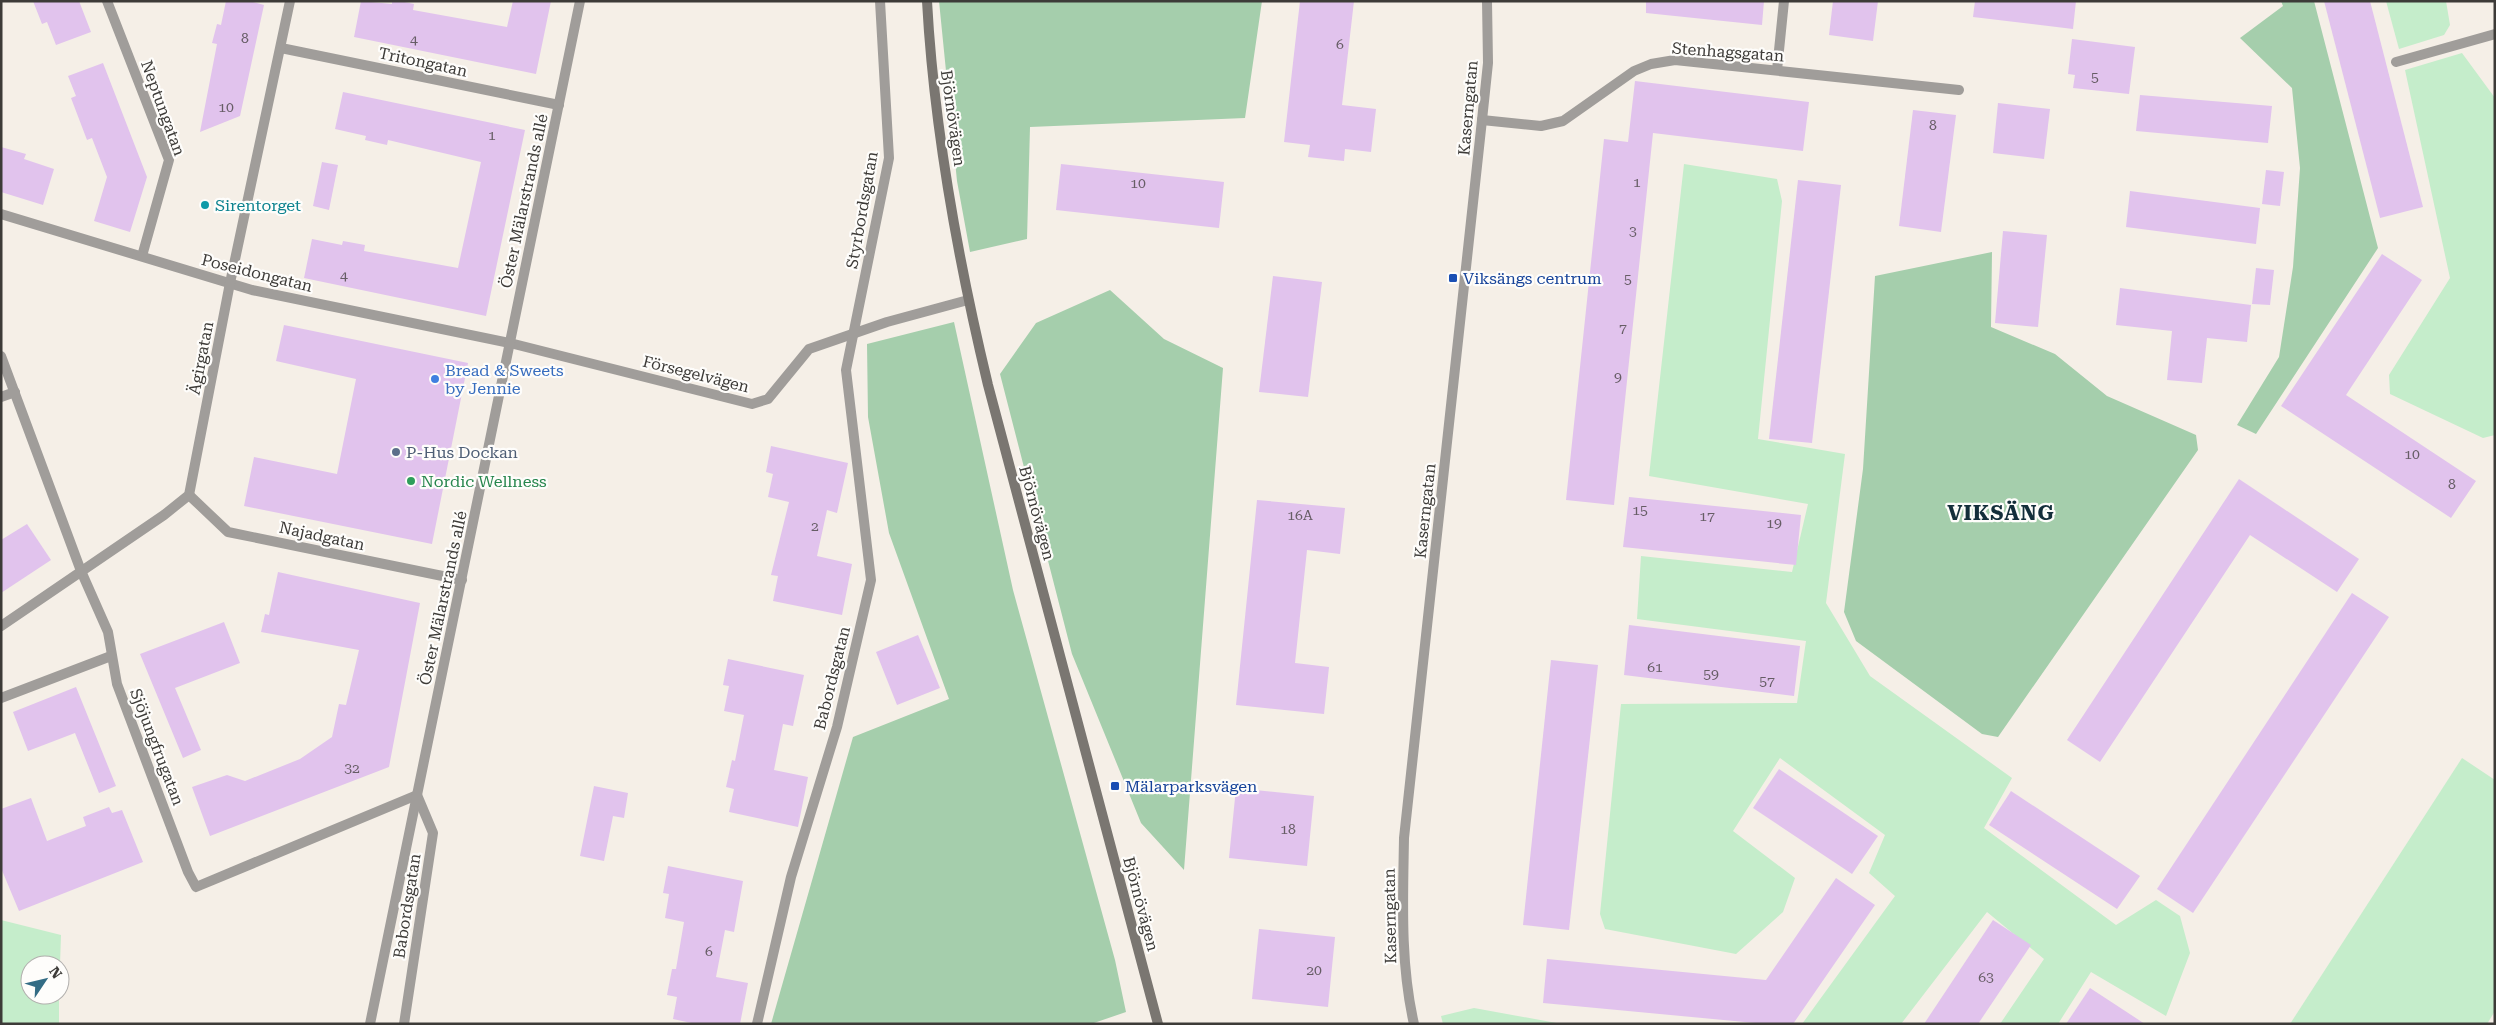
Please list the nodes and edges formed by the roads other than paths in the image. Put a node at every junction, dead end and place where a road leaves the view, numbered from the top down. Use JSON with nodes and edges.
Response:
{"nodes":[{"id":1,"x":107,"y":1,"type":"edge"},
{"id":2,"x":290,"y":1,"type":"edge"},
{"id":3,"x":580,"y":1,"type":"edge"},
{"id":4,"x":880,"y":1,"type":"edge"},
{"id":5,"x":927,"y":1,"type":"edge"},
{"id":6,"x":1487,"y":1,"type":"edge"},
{"id":7,"x":1784,"y":1,"type":"edge"},
{"id":8,"x":2495,"y":34,"type":"edge"},
{"id":9,"x":281,"y":48,"type":"junction"},
{"id":10,"x":2396,"y":62,"type":"dead end"},
{"id":11,"x":1776,"y":70,"type":"junction"},
{"id":12,"x":1959,"y":90,"type":"dead end"},
{"id":13,"x":559,"y":105,"type":"junction"},
{"id":14,"x":1482,"y":120,"type":"junction"},
{"id":15,"x":1,"y":214,"type":"edge"},
{"id":16,"x":142,"y":256,"type":"junction"},
{"id":17,"x":230,"y":283,"type":"junction"},
{"id":18,"x":968,"y":300,"type":"junction"},
{"id":19,"x":855,"y":333,"type":"junction"},
{"id":20,"x":510,"y":343,"type":"junction"},
{"id":21,"x":1,"y":356,"type":"edge"},
{"id":22,"x":15,"y":392,"type":"junction"},
{"id":23,"x":1,"y":397,"type":"edge"},
{"id":24,"x":189,"y":495,"type":"junction"},
{"id":25,"x":81,"y":571,"type":"junction"},
{"id":26,"x":462,"y":580,"type":"junction"},
{"id":27,"x":1,"y":626,"type":"edge"},
{"id":28,"x":111,"y":656,"type":"junction"},
{"id":29,"x":1,"y":698,"type":"edge"},
{"id":30,"x":417,"y":795,"type":"junction"},
{"id":31,"x":370,"y":1024,"type":"edge"},
{"id":32,"x":404,"y":1024,"type":"edge"},
{"id":33,"x":757,"y":1024,"type":"edge"},
{"id":34,"x":1158,"y":1024,"type":"edge"},
{"id":35,"x":1414,"y":1024,"type":"edge"}],
"edges":[{"from":1,"to":16,"type":"street","name":"Neptungatan"},
{"from":2,"to":9,"type":"street","name":"Ägirgatan"},
{"from":3,"to":13,"type":"street","name":"Öster Mälarstrands allé"},
{"from":4,"to":19,"type":"street","name":"Styrbordsgatan"},
{"from":5,"to":18,"type":"main road","name":"Björnövägen"},
{"from":6,"to":14,"type":"street","name":"Kaserngatan"},
{"from":7,"to":11,"type":"street"},
{"from":8,"to":10,"type":"street"},
{"from":9,"to":13,"type":"street","name":"Tritongatan"},
{"from":9,"to":17,"type":"street","name":"Ägirgatan"},
{"from":11,"to":12,"type":"street","name":"Stenhagsgatan"},
{"from":11,"to":14,"type":"street","name":"Stenhagsgatan"},
{"from":13,"to":20,"type":"street","name":"Öster Mälarstrands allé"},
{"from":14,"to":35,"type":"street","name":"Kaserngatan"},
{"from":15,"to":16,"type":"street","name":"Poseidongatan"},
{"from":16,"to":17,"type":"street","name":"Poseidongatan"},
{"from":17,"to":20,"type":"street","name":"Poseidongatan"},
{"from":17,"to":24,"type":"street","name":"Ägirgatan"},
{"from":18,"to":19,"type":"street","name":"Försegelvägen"},
{"from":18,"to":34,"type":"main road","name":"Björnövägen"},
{"from":19,"to":20,"type":"street","name":"Försegelvägen"},
{"from":19,"to":33,"type":"street","name":"Babordsgatan"},
{"from":20,"to":26,"type":"street","name":"Öster Mälarstrands allé"},
{"from":21,"to":22,"type":"street","name":"Sjöjungfrugatan"},
{"from":22,"to":23,"type":"street"},
{"from":22,"to":25,"type":"street","name":"Sjöjungfrugatan"},
{"from":24,"to":25,"type":"street"},
{"from":24,"to":26,"type":"street","name":"Najadgatan"},
{"from":25,"to":27,"type":"street"},
{"from":25,"to":28,"type":"street","name":"Sjöjungfrugatan"},
{"from":26,"to":30,"type":"street","name":"Öster Mälarstrands allé"},
{"from":28,"to":29,"type":"street"},
{"from":28,"to":30,"type":"street","name":"Sjöjungfrugatan"},
{"from":30,"to":31,"type":"street","name":"Öster Mälarstrands allé"},
{"from":30,"to":32,"type":"street","name":"Babordsgatan"}]}
